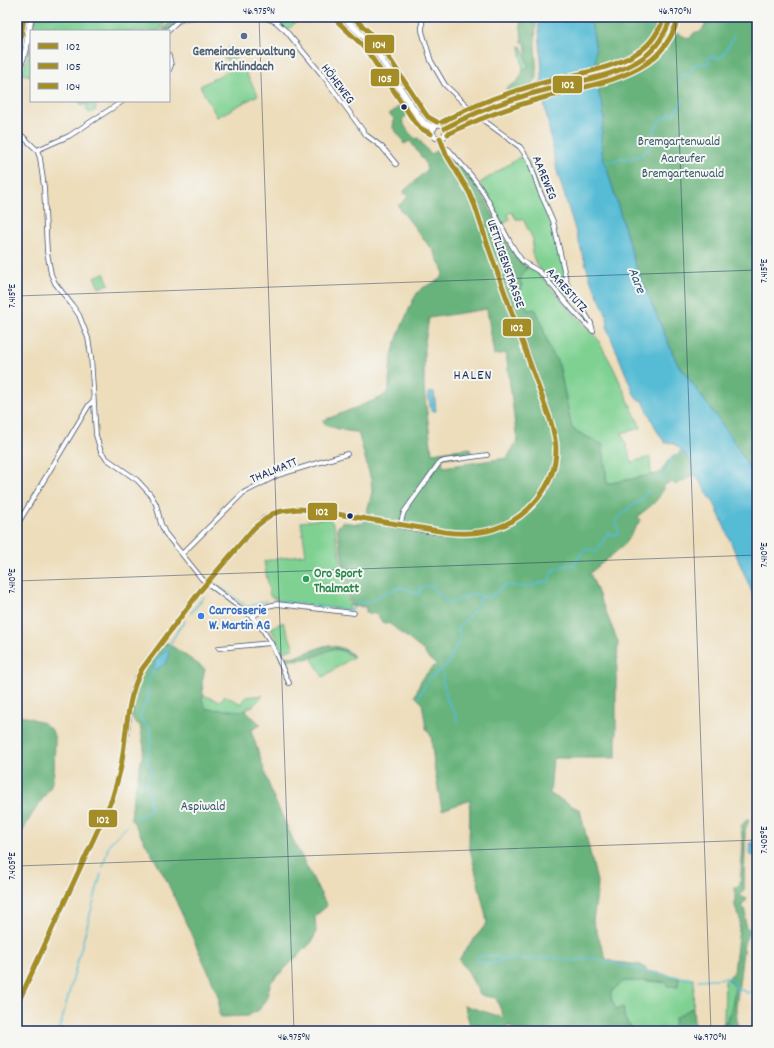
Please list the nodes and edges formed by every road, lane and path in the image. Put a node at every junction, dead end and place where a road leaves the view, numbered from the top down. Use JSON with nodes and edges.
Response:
{"nodes":[{"id":1,"x":31,"y":17,"type":"edge"},
{"id":2,"x":182,"y":17,"type":"edge"},
{"id":3,"x":264,"y":17,"type":"edge"},
{"id":4,"x":343,"y":17,"type":"edge"},
{"id":5,"x":422,"y":17,"type":"edge"},
{"id":6,"x":671,"y":17,"type":"edge"},
{"id":7,"x":168,"y":30,"type":"edge"},
{"id":8,"x":17,"y":74,"type":"edge"},
{"id":9,"x":121,"y":102,"type":"edge"},
{"id":10,"x":434,"y":128,"type":"junction"},
{"id":11,"x":445,"y":128,"type":"junction"},
{"id":12,"x":17,"y":131,"type":"edge"},
{"id":13,"x":440,"y":138,"type":"junction"},
{"id":14,"x":444,"y":149,"type":"junction"},
{"id":15,"x":37,"y":150,"type":"junction"},
{"id":16,"x":396,"y":164,"type":"dead end"},
{"id":17,"x":593,"y":331,"type":"joint"},
{"id":18,"x":93,"y":402,"type":"junction"},
{"id":19,"x":346,"y":454,"type":"dead end"},
{"id":20,"x":487,"y":455,"type":"dead end"},
{"id":21,"x":17,"y":525,"type":"edge"},
{"id":22,"x":400,"y":525,"type":"junction"},
{"id":23,"x":182,"y":554,"type":"junction"},
{"id":24,"x":208,"y":583,"type":"junction"},
{"id":25,"x":354,"y":613,"type":"dead end"},
{"id":26,"x":252,"y":617,"type":"junction"},
{"id":27,"x":271,"y":643,"type":"junction"},
{"id":28,"x":219,"y":648,"type":"dead end"},
{"id":29,"x":289,"y":683,"type":"dead end"},
{"id":30,"x":17,"y":1005,"type":"edge"}],
"edges":[{"from":1,"to":8,"type":"main road"},
{"from":2,"to":7,"type":"street"},
{"from":3,"to":16,"type":"street","name":"HÖHEWEG"},
{"from":4,"to":10,"type":"main road"},
{"from":5,"to":17,"type":"street","name":"AAREWEG"},
{"from":6,"to":11,"type":"main road","bridge":true},
{"from":9,"to":15,"type":"street"},
{"from":10,"to":11,"type":"main road"},
{"from":10,"to":13,"type":"main road"},
{"from":11,"to":13,"type":"main road"},
{"from":12,"to":15,"type":"street"},
{"from":13,"to":14,"type":"main road","name":"UETTLIGENSTRASSE"},
{"from":14,"to":17,"type":"street","name":"AARESTUTZ"},
{"from":14,"to":22,"type":"main road","name":"UETTLIGENSTRASSE"},
{"from":15,"to":18,"type":"street"},
{"from":18,"to":21,"type":"street"},
{"from":18,"to":23,"type":"street"},
{"from":19,"to":23,"type":"street","name":"THALMATT"},
{"from":20,"to":22,"type":"street"},
{"from":22,"to":24,"type":"main road","name":"UETTLIGENSTRASSE"},
{"from":23,"to":24,"type":"street"},
{"from":24,"to":26,"type":"street"},
{"from":24,"to":30,"type":"main road","name":"UETTLIGENSTRASSE"},
{"from":25,"to":26,"type":"street"},
{"from":26,"to":27,"type":"street"},
{"from":27,"to":28,"type":"street"},
{"from":27,"to":29,"type":"street"}]}
